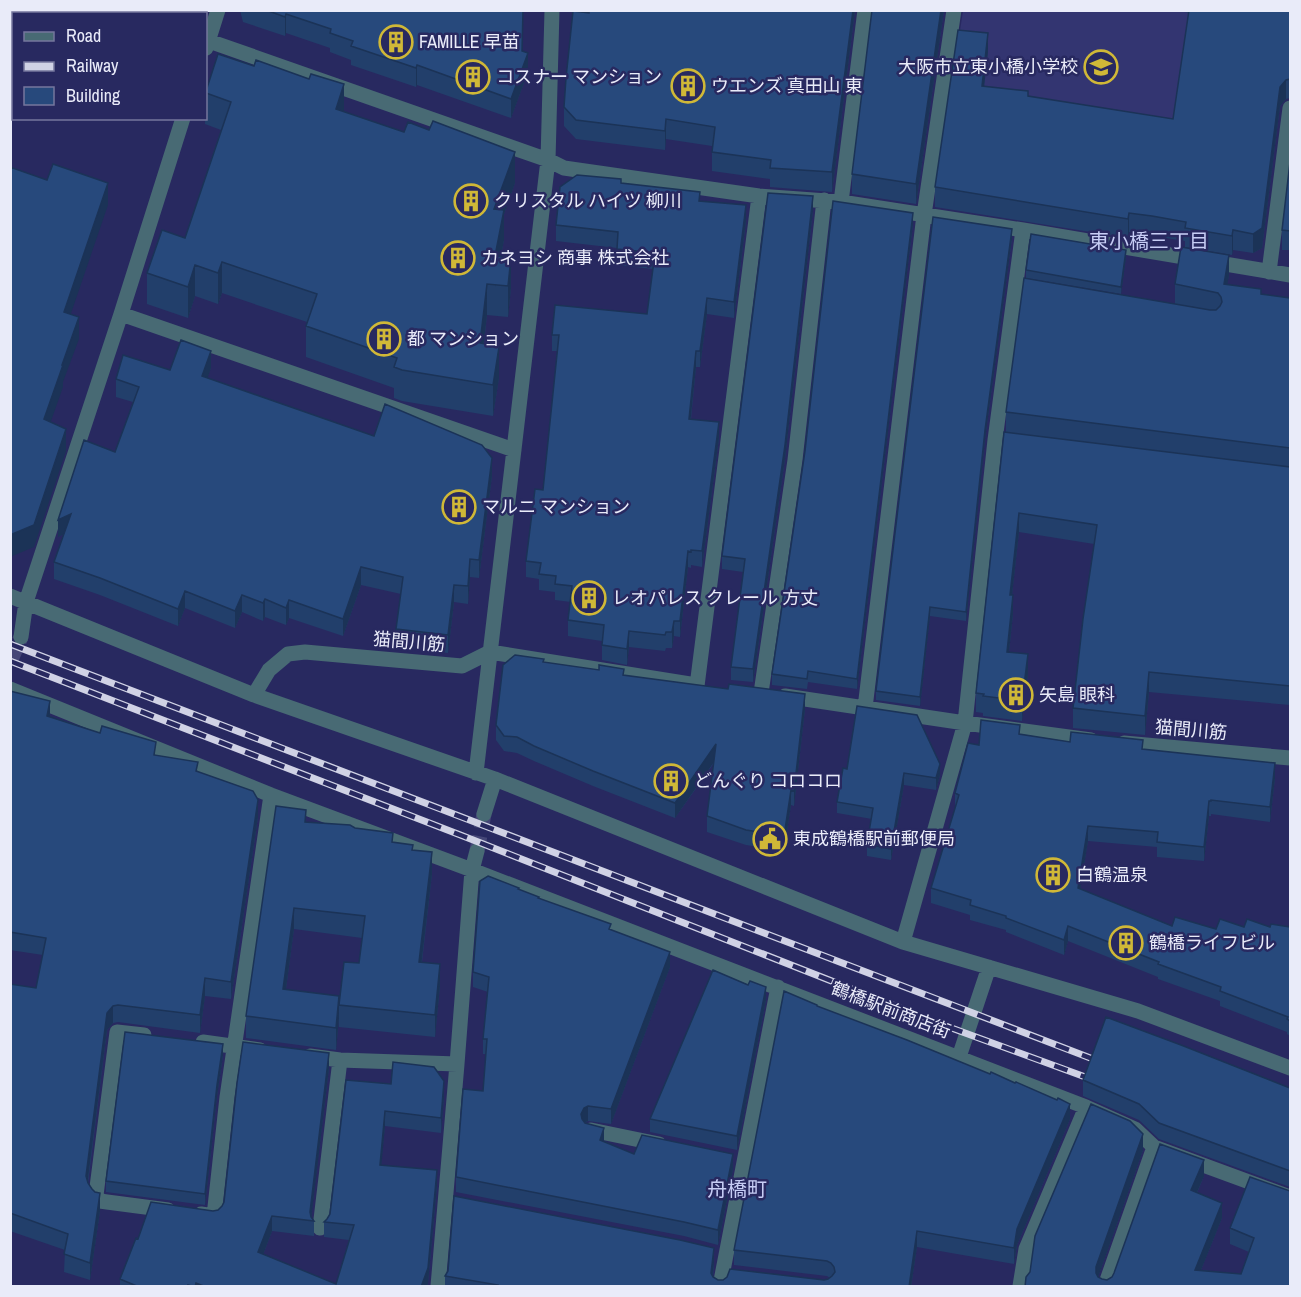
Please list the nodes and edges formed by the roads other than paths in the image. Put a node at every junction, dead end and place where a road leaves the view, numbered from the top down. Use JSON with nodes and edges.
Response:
{"nodes":[{"id":1,"x":218,"y":10,"type":"edge"},
{"id":2,"x":552,"y":10,"type":"edge"},
{"id":3,"x":865,"y":10,"type":"edge"},
{"id":4,"x":954,"y":10,"type":"edge"},
{"id":5,"x":207,"y":40,"type":"edge"},
{"id":6,"x":207,"y":43,"type":"edge"},
{"id":7,"x":1290,"y":108,"type":"edge"},
{"id":8,"x":182,"y":120,"type":"edge"},
{"id":9,"x":548,"y":160,"type":"junction"},
{"id":10,"x":759,"y":196,"type":"junction"},
{"id":11,"x":824,"y":200,"type":"junction"},
{"id":12,"x":841,"y":202,"type":"junction"},
{"id":13,"x":924,"y":215,"type":"junction"},
{"id":14,"x":1023,"y":230,"type":"junction"},
{"id":15,"x":1269,"y":272,"type":"junction"},
{"id":16,"x":1290,"y":275,"type":"edge"},
{"id":17,"x":121,"y":314,"type":"junction"},
{"id":18,"x":514,"y":450,"type":"junction"},
{"id":19,"x":10,"y":596,"type":"edge"},
{"id":20,"x":26,"y":602,"type":"junction"},
{"id":21,"x":21,"y":637,"type":"tunnel mouth"},
{"id":22,"x":490,"y":652,"type":"junction"},
{"id":23,"x":10,"y":689,"type":"edge"},
{"id":24,"x":254,"y":695,"type":"junction"},
{"id":25,"x":865,"y":708,"type":"junction"},
{"id":26,"x":965,"y":723,"type":"junction"},
{"id":27,"x":1290,"y":758,"type":"edge"},
{"id":28,"x":476,"y":773,"type":"junction"},
{"id":29,"x":495,"y":779,"type":"junction"},
{"id":30,"x":271,"y":795,"type":"junction"},
{"id":31,"x":484,"y":814,"type":"tunnel mouth"},
{"id":32,"x":477,"y":851,"type":"tunnel mouth"},
{"id":33,"x":472,"y":870,"type":"junction"},
{"id":34,"x":903,"y":942,"type":"junction"},
{"id":35,"x":989,"y":967,"type":"junction"},
{"id":36,"x":778,"y":987,"type":"junction"},
{"id":37,"x":164,"y":1038,"type":"edge"},
{"id":38,"x":187,"y":1041,"type":"edge"},
{"id":39,"x":234,"y":1046,"type":"junction"},
{"id":40,"x":270,"y":1051,"type":"edge"},
{"id":41,"x":293,"y":1054,"type":"edge"},
{"id":42,"x":959,"y":1057,"type":"junction"},
{"id":43,"x":340,"y":1060,"type":"junction"},
{"id":44,"x":457,"y":1064,"type":"junction"},
{"id":45,"x":1290,"y":1068,"type":"edge"},
{"id":46,"x":1086,"y":1107,"type":"junction"},
{"id":47,"x":591,"y":1130,"type":"edge"},
{"id":48,"x":1154,"y":1147,"type":"junction"},
{"id":49,"x":678,"y":1148,"type":"edge"},
{"id":50,"x":1290,"y":1197,"type":"edge"},
{"id":51,"x":320,"y":1228,"type":"dead end"},
{"id":52,"x":726,"y":1279,"type":"edge"},
{"id":53,"x":438,"y":1287,"type":"edge"},
{"id":54,"x":1020,"y":1287,"type":"edge"},
{"id":55,"x":1105,"y":1287,"type":"edge"}],
"edges":[{"from":1,"to":5,"type":"street"},
{"from":2,"to":9,"type":"street"},
{"from":3,"to":12,"type":"street"},
{"from":4,"to":13,"type":"street"},
{"from":6,"to":9,"type":"street"},
{"from":7,"to":15,"type":"street"},
{"from":8,"to":17,"type":"street"},
{"from":9,"to":10,"type":"street"},
{"from":9,"to":18,"type":"street"},
{"from":10,"to":11,"type":"street"},
{"from":10,"to":22,"type":"street"},
{"from":11,"to":12,"type":"street"},
{"from":11,"to":25,"type":"street","name":"猫間川筋"},
{"from":12,"to":13,"type":"street"},
{"from":13,"to":14,"type":"street"},
{"from":13,"to":25,"type":"street"},
{"from":14,"to":15,"type":"street"},
{"from":14,"to":26,"type":"street"},
{"from":15,"to":16,"type":"street"},
{"from":17,"to":18,"type":"street"},
{"from":17,"to":20,"type":"street"},
{"from":18,"to":22,"type":"street"},
{"from":19,"to":20,"type":"street"},
{"from":20,"to":21,"type":"street"},
{"from":20,"to":24,"type":"street"},
{"from":22,"to":24,"type":"street","name":"猫間川筋"},
{"from":22,"to":28,"type":"street"},
{"from":23,"to":30,"type":"street","name":"鶴橋駅前商店街"},
{"from":24,"to":28,"type":"street"},
{"from":25,"to":26,"type":"street","name":"猫間川筋"},
{"from":26,"to":27,"type":"street","name":"猫間川筋"},
{"from":26,"to":34,"type":"street"},
{"from":28,"to":29,"type":"street"},
{"from":29,"to":31,"type":"street"},
{"from":29,"to":34,"type":"street"},
{"from":30,"to":33,"type":"street","name":"鶴橋駅前商店街"},
{"from":30,"to":39,"type":"street"},
{"from":32,"to":33,"type":"street"},
{"from":33,"to":36,"type":"street","name":"鶴橋駅前商店街"},
{"from":33,"to":44,"type":"street"},
{"from":34,"to":35,"type":"street"},
{"from":35,"to":42,"type":"street"},
{"from":35,"to":45,"type":"street"},
{"from":36,"to":42,"type":"street","name":"鶴橋駅前商店街"},
{"from":36,"to":52,"type":"street"},
{"from":37,"to":39,"type":"street"},
{"from":38,"to":39,"type":"street"},
{"from":39,"to":40,"type":"street"},
{"from":41,"to":43,"type":"street"},
{"from":42,"to":46,"type":"street","name":"鶴橋駅前商店街"},
{"from":43,"to":44,"type":"street"},
{"from":43,"to":51,"type":"street"},
{"from":44,"to":53,"type":"street"},
{"from":46,"to":48,"type":"street","name":"鶴橋駅前商店街"},
{"from":46,"to":54,"type":"street"},
{"from":47,"to":49,"type":"street"},
{"from":48,"to":50,"type":"street","name":"鶴橋駅前商店街"},
{"from":48,"to":55,"type":"street"}]}
